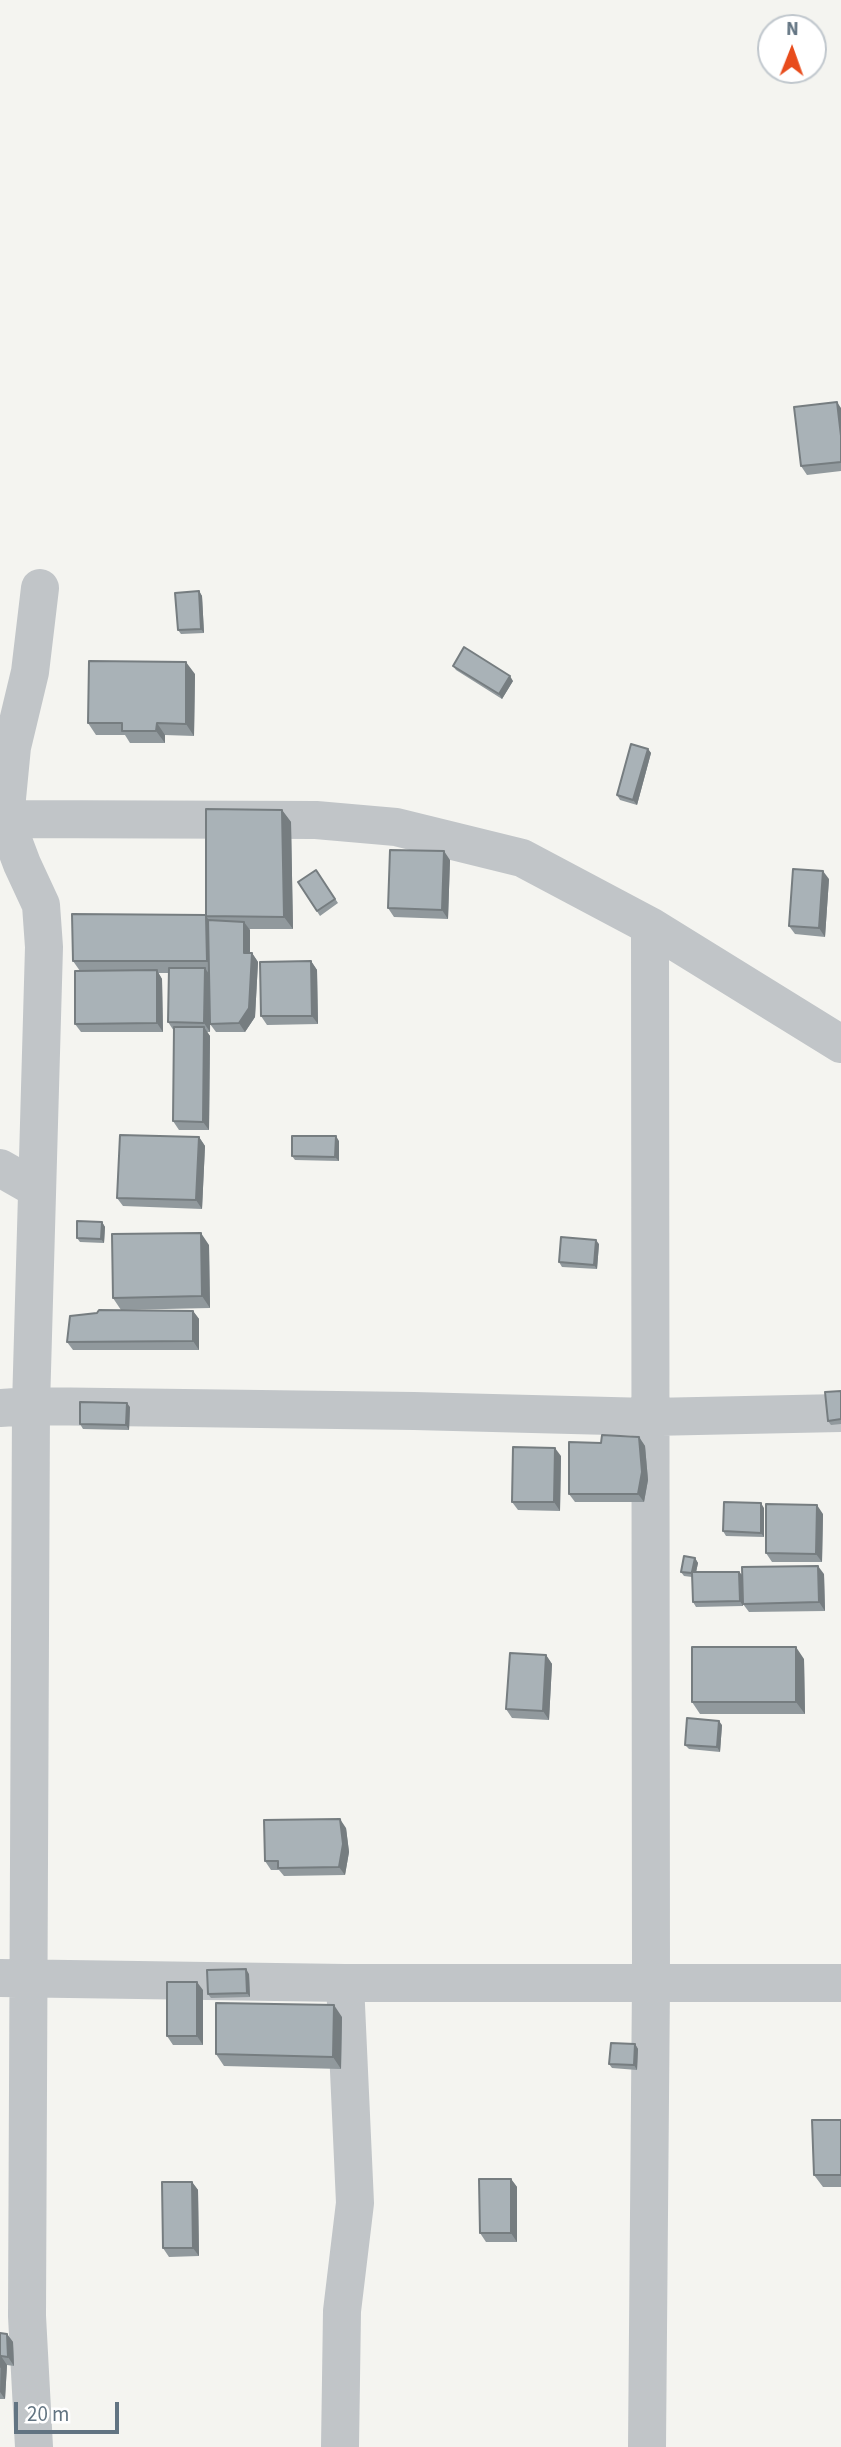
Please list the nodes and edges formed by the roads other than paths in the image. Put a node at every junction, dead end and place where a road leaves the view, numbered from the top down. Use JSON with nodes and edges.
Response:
{"nodes":[{"id":1,"x":40,"y":588,"type":"dead end"},
{"id":2,"x":3,"y":819,"type":"edge"},
{"id":3,"x":650,"y":926,"type":"junction"},
{"id":4,"x":841,"y":1044,"type":"edge"},
{"id":5,"x":0,"y":1168,"type":"edge"},
{"id":6,"x":37,"y":1189,"type":"junction"},
{"id":7,"x":16,"y":1407,"type":"edge"},
{"id":8,"x":841,"y":1413,"type":"edge"},
{"id":9,"x":650,"y":1417,"type":"junction"},
{"id":10,"x":15,"y":1978,"type":"edge"},
{"id":11,"x":650,"y":1982,"type":"junction"},
{"id":12,"x":345,"y":1983,"type":"junction"},
{"id":13,"x":841,"y":1983,"type":"edge"},
{"id":14,"x":34,"y":2447,"type":"edge"},
{"id":15,"x":340,"y":2447,"type":"edge"},
{"id":16,"x":647,"y":2447,"type":"edge"}],
"edges":[{"from":1,"to":2,"type":"street"},
{"from":2,"to":3,"type":"street"},
{"from":2,"to":6,"type":"street"},
{"from":3,"to":4,"type":"street"},
{"from":3,"to":9,"type":"street"},
{"from":5,"to":6,"type":"street"},
{"from":6,"to":7,"type":"street"},
{"from":7,"to":9,"type":"street"},
{"from":7,"to":10,"type":"street"},
{"from":8,"to":9,"type":"street"},
{"from":9,"to":11,"type":"street"},
{"from":10,"to":12,"type":"street"},
{"from":10,"to":14,"type":"street"},
{"from":11,"to":12,"type":"street"},
{"from":11,"to":13,"type":"street"},
{"from":11,"to":16,"type":"street"},
{"from":12,"to":15,"type":"street"}]}
